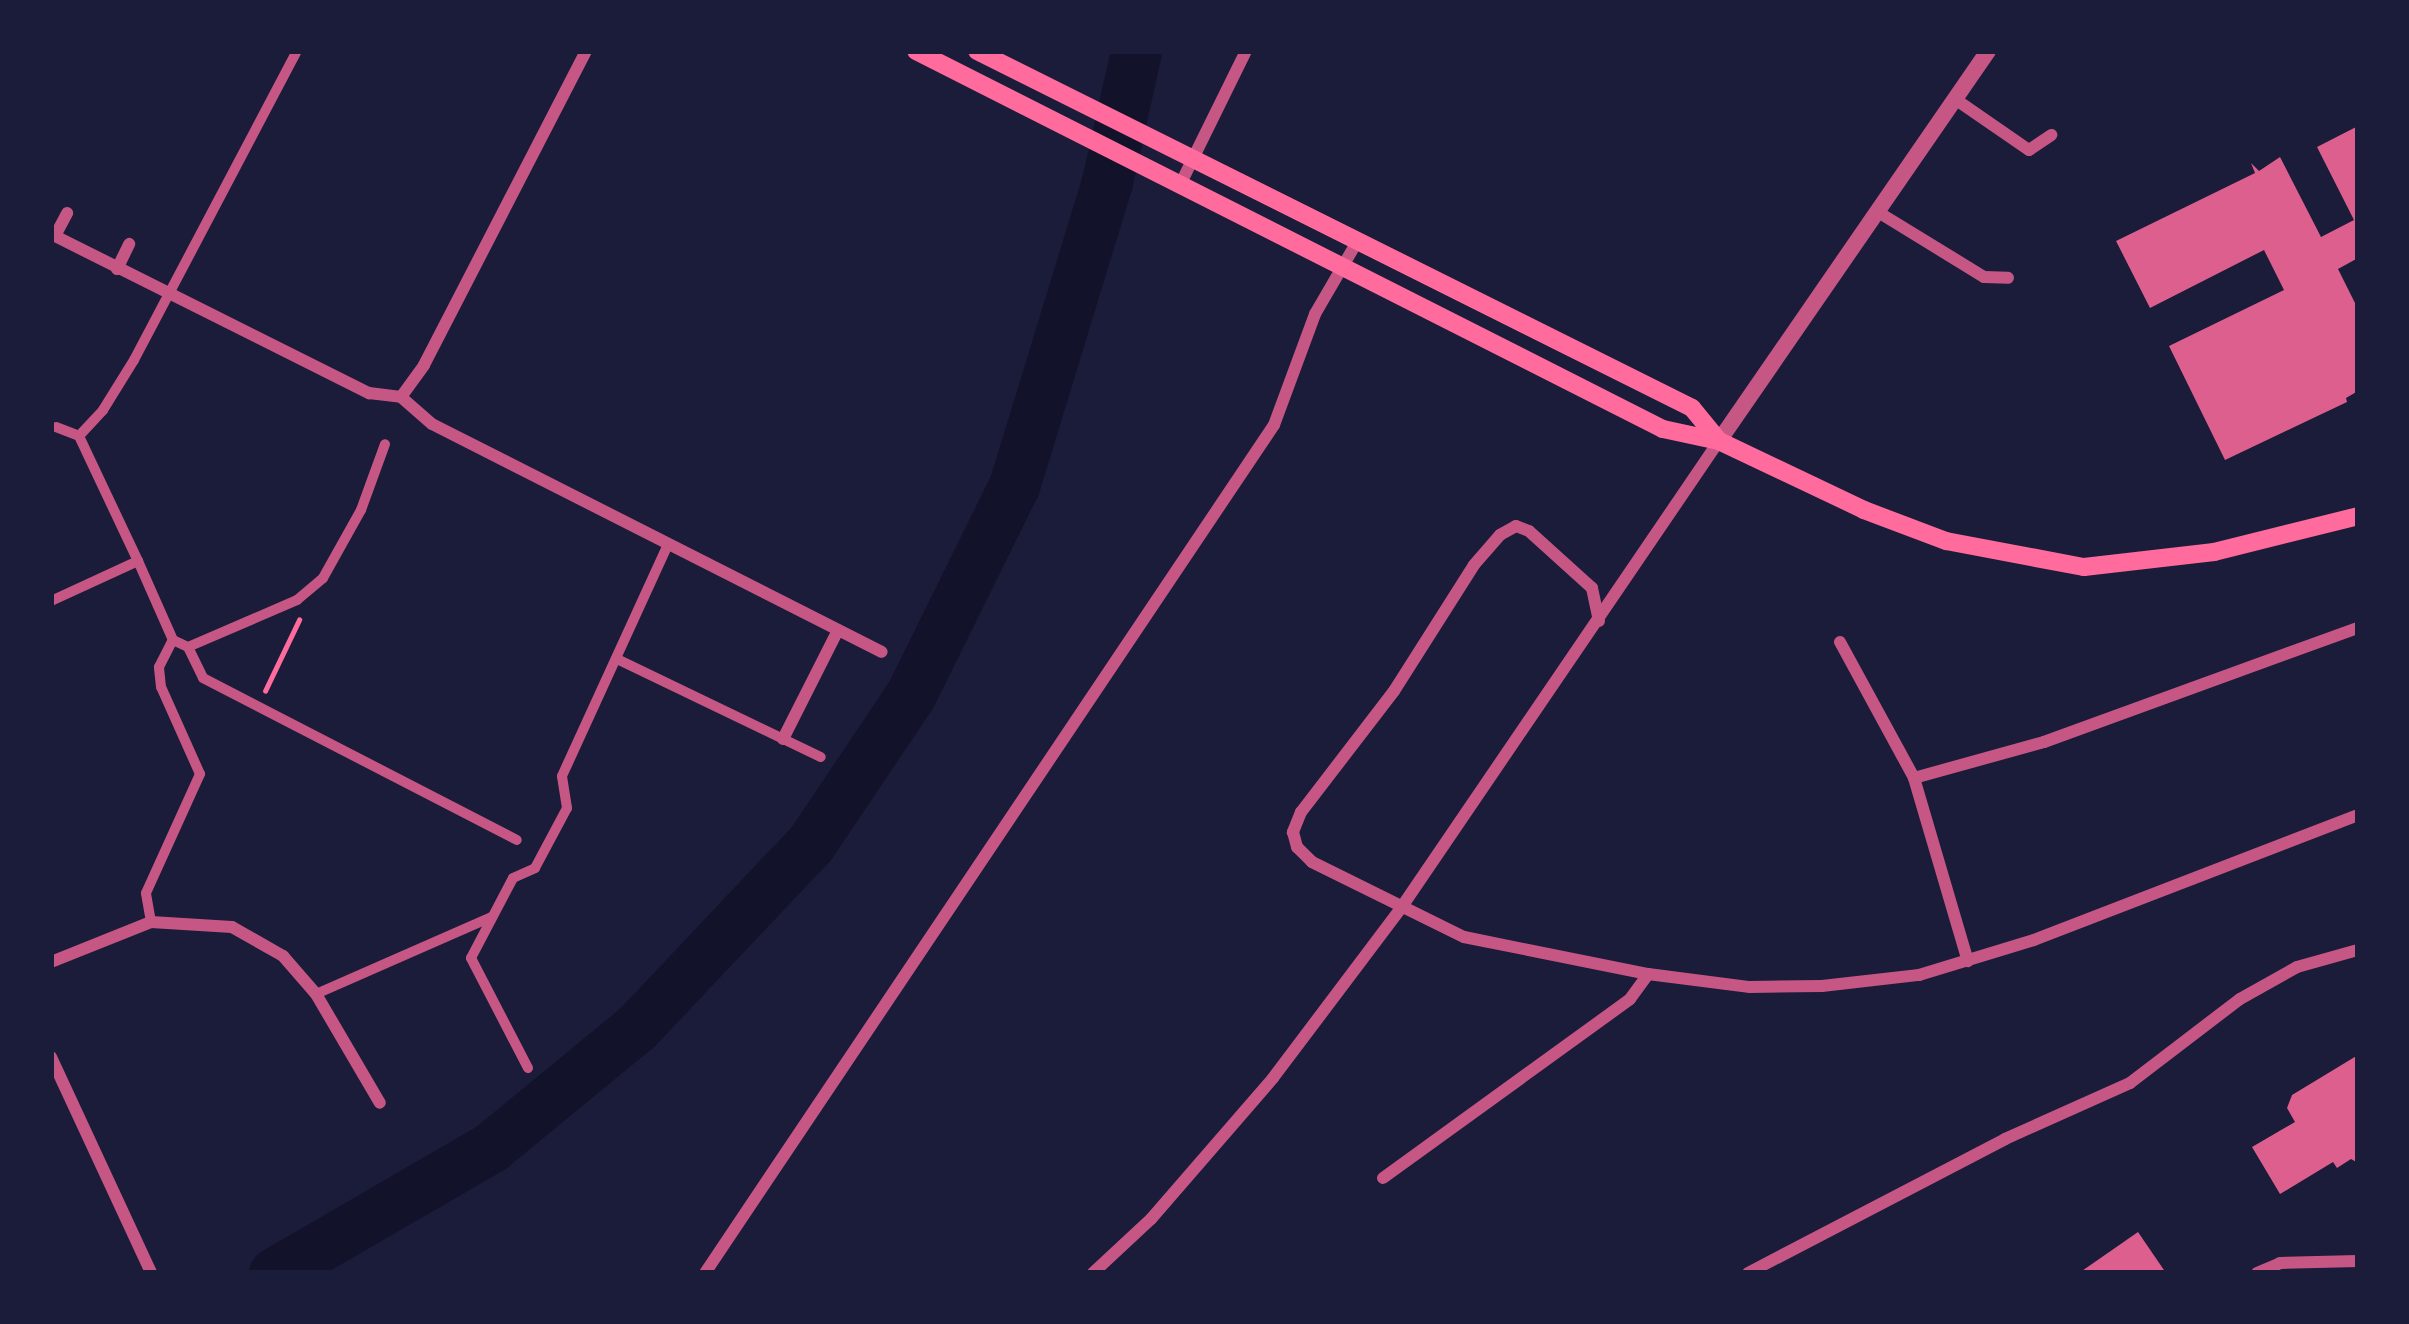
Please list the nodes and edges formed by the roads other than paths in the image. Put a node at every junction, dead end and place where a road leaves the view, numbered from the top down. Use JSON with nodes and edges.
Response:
{"nodes":[{"id":1,"x":297,"y":51,"type":"edge"},
{"id":2,"x":586,"y":51,"type":"edge"},
{"id":3,"x":916,"y":51,"type":"edge"},
{"id":4,"x":977,"y":51,"type":"edge"},
{"id":5,"x":1246,"y":51,"type":"edge"},
{"id":6,"x":1988,"y":51,"type":"edge"},
{"id":7,"x":1955,"y":99,"type":"junction"},
{"id":8,"x":2051,"y":135,"type":"dead end"},
{"id":9,"x":1195,"y":158,"type":"junction"},
{"id":10,"x":1180,"y":185,"type":"junction"},
{"id":11,"x":1878,"y":212,"type":"junction"},
{"id":12,"x":67,"y":213,"type":"dead end"},
{"id":13,"x":53,"y":235,"type":"edge"},
{"id":14,"x":1358,"y":240,"type":"junction"},
{"id":15,"x":129,"y":244,"type":"dead end"},
{"id":16,"x":1342,"y":266,"type":"junction"},
{"id":17,"x":116,"y":269,"type":"junction"},
{"id":18,"x":2008,"y":278,"type":"dead end"},
{"id":19,"x":401,"y":397,"type":"junction"},
{"id":20,"x":56,"y":427,"type":"dead end"},
{"id":21,"x":79,"y":436,"type":"junction"},
{"id":22,"x":1719,"y":441,"type":"junction"},
{"id":23,"x":386,"y":444,"type":"dead end"},
{"id":24,"x":2358,"y":516,"type":"edge"},
{"id":25,"x":668,"y":544,"type":"junction"},
{"id":26,"x":139,"y":562,"type":"junction"},
{"id":27,"x":51,"y":601,"type":"edge"},
{"id":28,"x":1599,"y":621,"type":"junction"},
{"id":29,"x":2358,"y":628,"type":"edge"},
{"id":30,"x":838,"y":630,"type":"junction"},
{"id":31,"x":172,"y":640,"type":"junction"},
{"id":32,"x":1840,"y":643,"type":"dead end"},
{"id":33,"x":188,"y":647,"type":"junction"},
{"id":34,"x":882,"y":652,"type":"dead end"},
{"id":35,"x":617,"y":659,"type":"junction"},
{"id":36,"x":783,"y":739,"type":"junction"},
{"id":37,"x":820,"y":757,"type":"dead end"},
{"id":38,"x":1914,"y":778,"type":"junction"},
{"id":39,"x":2358,"y":815,"type":"edge"},
{"id":40,"x":517,"y":840,"type":"dead end"},
{"id":41,"x":1401,"y":908,"type":"junction"},
{"id":42,"x":491,"y":917,"type":"junction"},
{"id":43,"x":151,"y":922,"type":"junction"},
{"id":44,"x":2358,"y":950,"type":"edge"},
{"id":45,"x":1968,"y":961,"type":"junction"},
{"id":46,"x":51,"y":962,"type":"edge"},
{"id":47,"x":1648,"y":974,"type":"junction"},
{"id":48,"x":316,"y":994,"type":"junction"},
{"id":49,"x":51,"y":1057,"type":"edge"},
{"id":50,"x":527,"y":1069,"type":"dead end"},
{"id":51,"x":380,"y":1102,"type":"dead end"},
{"id":52,"x":1383,"y":1178,"type":"dead end"},
{"id":53,"x":2358,"y":1261,"type":"edge"},
{"id":54,"x":152,"y":1272,"type":"edge"},
{"id":55,"x":705,"y":1273,"type":"edge"},
{"id":56,"x":1093,"y":1273,"type":"edge"},
{"id":57,"x":1748,"y":1273,"type":"edge"},
{"id":58,"x":2257,"y":1273,"type":"edge"}],
"edges":[{"from":1,"to":21,"type":"street"},
{"from":2,"to":19,"type":"street"},
{"from":3,"to":10,"type":"main road"},
{"from":4,"to":9,"type":"main road"},
{"from":5,"to":9,"type":"street"},
{"from":6,"to":7,"type":"street"},
{"from":7,"to":8,"type":"street"},
{"from":7,"to":11,"type":"street"},
{"from":9,"to":10,"type":"street"},
{"from":9,"to":14,"type":"main road"},
{"from":10,"to":16,"type":"main road"},
{"from":11,"to":18,"type":"street"},
{"from":11,"to":22,"type":"street"},
{"from":12,"to":13,"type":"street"},
{"from":13,"to":17,"type":"street"},
{"from":14,"to":16,"type":"street"},
{"from":14,"to":22,"type":"main road"},
{"from":15,"to":17,"type":"street"},
{"from":16,"to":22,"type":"main road"},
{"from":16,"to":55,"type":"street"},
{"from":17,"to":19,"type":"street"},
{"from":19,"to":25,"type":"street"},
{"from":20,"to":21,"type":"street"},
{"from":21,"to":26,"type":"street"},
{"from":22,"to":24,"type":"main road"},
{"from":22,"to":28,"type":"street"},
{"from":23,"to":33,"type":"street"},
{"from":25,"to":30,"type":"street"},
{"from":25,"to":35,"type":"street"},
{"from":26,"to":27,"type":"street"},
{"from":26,"to":31,"type":"street"},
{"from":28,"to":41,"type":"street"},
{"from":28,"to":41,"type":"street"},
{"from":29,"to":38,"type":"street"},
{"from":30,"to":34,"type":"street"},
{"from":30,"to":36,"type":"street"},
{"from":31,"to":33,"type":"street"},
{"from":31,"to":43,"type":"street"},
{"from":32,"to":38,"type":"street"},
{"from":33,"to":40,"type":"street"},
{"from":35,"to":36,"type":"street"},
{"from":35,"to":42,"type":"street"},
{"from":36,"to":37,"type":"street"},
{"from":38,"to":45,"type":"street"},
{"from":39,"to":45,"type":"street"},
{"from":41,"to":47,"type":"street"},
{"from":41,"to":56,"type":"street"},
{"from":42,"to":48,"type":"street"},
{"from":42,"to":50,"type":"street"},
{"from":43,"to":46,"type":"street"},
{"from":43,"to":48,"type":"street"},
{"from":44,"to":57,"type":"street"},
{"from":45,"to":47,"type":"street"},
{"from":47,"to":52,"type":"street"},
{"from":48,"to":51,"type":"street"},
{"from":49,"to":54,"type":"street"},
{"from":53,"to":58,"type":"street"}]}
